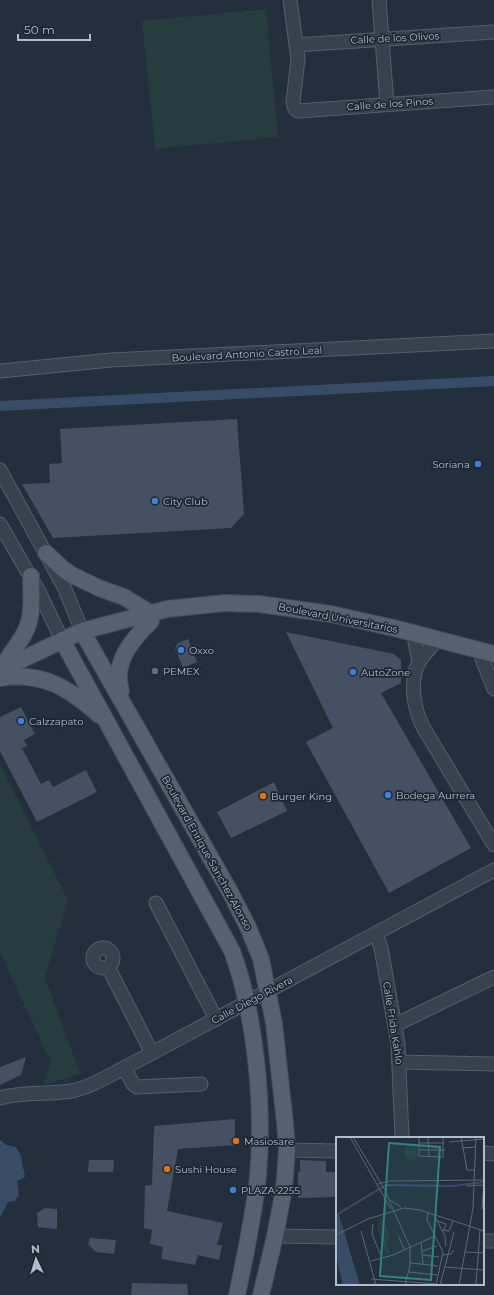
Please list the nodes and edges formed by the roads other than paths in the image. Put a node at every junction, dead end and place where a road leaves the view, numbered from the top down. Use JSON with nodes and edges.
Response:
{"nodes":[{"id":1,"x":290,"y":0,"type":"edge"},
{"id":2,"x":379,"y":0,"type":"edge"},
{"id":3,"x":494,"y":32,"type":"edge"},
{"id":4,"x":382,"y":39,"type":"junction"},
{"id":5,"x":296,"y":44,"type":"junction"},
{"id":6,"x":494,"y":97,"type":"edge"},
{"id":7,"x":387,"y":104,"type":"junction"},
{"id":8,"x":494,"y":341,"type":"edge"},
{"id":9,"x":0,"y":371,"type":"edge"},
{"id":10,"x":0,"y":470,"type":"edge"},
{"id":11,"x":0,"y":524,"type":"edge"},
{"id":12,"x":46,"y":553,"type":"junction"},
{"id":13,"x":30,"y":576,"type":"junction"},
{"id":14,"x":151,"y":617,"type":"junction"},
{"id":15,"x":85,"y":636,"type":"junction"},
{"id":16,"x":416,"y":638,"type":"junction"},
{"id":17,"x":434,"y":643,"type":"junction"},
{"id":18,"x":64,"y":644,"type":"junction"},
{"id":19,"x":490,"y":658,"type":"edge"},
{"id":20,"x":419,"y":662,"type":"junction"},
{"id":21,"x":0,"y":674,"type":"edge"},
{"id":22,"x":494,"y":689,"type":"edge"},
{"id":23,"x":125,"y":704,"type":"junction"},
{"id":24,"x":106,"y":720,"type":"junction"},
{"id":25,"x":494,"y":845,"type":"edge"},
{"id":26,"x":494,"y":870,"type":"edge"},
{"id":27,"x":156,"y":903,"type":"dead end"},
{"id":28,"x":376,"y":934,"type":"junction"},
{"id":29,"x":108,"y":967,"type":"dead end"},
{"id":30,"x":494,"y":977,"type":"edge"},
{"id":31,"x":269,"y":990,"type":"junction"},
{"id":32,"x":246,"y":1002,"type":"junction"},
{"id":33,"x":216,"y":1019,"type":"junction"},
{"id":34,"x":395,"y":1025,"type":"junction"},
{"id":35,"x":152,"y":1053,"type":"junction"},
{"id":36,"x":400,"y":1062,"type":"junction"},
{"id":37,"x":494,"y":1064,"type":"edge"},
{"id":38,"x":124,"y":1068,"type":"junction"},
{"id":39,"x":201,"y":1084,"type":"dead end"},
{"id":40,"x":0,"y":1098,"type":"edge"},
{"id":41,"x":402,"y":1137,"type":"edge"},
{"id":42,"x":286,"y":1150,"type":"junction"},
{"id":43,"x":336,"y":1151,"type":"edge"},
{"id":44,"x":484,"y":1153,"type":"edge"},
{"id":45,"x":494,"y":1154,"type":"edge"},
{"id":46,"x":275,"y":1236,"type":"junction"},
{"id":47,"x":336,"y":1237,"type":"edge"},
{"id":48,"x":237,"y":1295,"type":"edge"},
{"id":49,"x":260,"y":1295,"type":"edge"}],
"edges":[{"from":1,"to":5,"type":"street"},
{"from":2,"to":4,"type":"street"},
{"from":3,"to":4,"type":"street","name":"Calle de los Olivos"},
{"from":4,"to":5,"type":"street","name":"Calle de los Olivos"},
{"from":4,"to":7,"type":"street"},
{"from":5,"to":7,"type":"street","name":"Calle de los Pinos"},
{"from":6,"to":7,"type":"street","name":"Calle de los Pinos"},
{"from":8,"to":9,"type":"street","name":"Boulevard Antonio Castro Leal"},
{"from":10,"to":12,"type":"street","name":"Boulevard Enrique Sánchez Alonso"},
{"from":11,"to":13,"type":"street"},
{"from":12,"to":14,"type":"main road"},
{"from":12,"to":15,"type":"street","name":"Boulevard Enrique Sánchez Alonso"},
{"from":13,"to":18,"type":"street"},
{"from":13,"to":21,"type":"main road"},
{"from":14,"to":15,"type":"main road","name":"Boulevard Universitarios"},
{"from":14,"to":16,"type":"main road","name":"Boulevard Universitarios"},
{"from":14,"to":23,"type":"main road"},
{"from":15,"to":18,"type":"main road","name":"Boulevard Universitarios"},
{"from":15,"to":23,"type":"main road","name":"Boulevard Enrique Sánchez Alonso"},
{"from":16,"to":17,"type":"main road","name":"Boulevard Universitarios"},
{"from":16,"to":20,"type":"street"},
{"from":17,"to":19,"type":"main road","name":"Boulevard Universitarios"},
{"from":17,"to":20,"type":"street"},
{"from":18,"to":21,"type":"main road","name":"Boulevard Universitarios"},
{"from":18,"to":24,"type":"main road"},
{"from":19,"to":22,"type":"street"},
{"from":20,"to":25,"type":"street"},
{"from":21,"to":24,"type":"main road"},
{"from":23,"to":31,"type":"main road","name":"Boulevard Enrique Sánchez Alonso"},
{"from":24,"to":32,"type":"main road"},
{"from":26,"to":28,"type":"street","name":"Calle Diego Rivera"},
{"from":27,"to":33,"type":"street"},
{"from":28,"to":31,"type":"street","name":"Calle Diego Rivera"},
{"from":28,"to":34,"type":"street","name":"Calle Frida Kahlo"},
{"from":29,"to":35,"type":"street"},
{"from":30,"to":34,"type":"street"},
{"from":31,"to":32,"type":"street","name":"Calle Diego Rivera"},
{"from":31,"to":42,"type":"main road","name":"Boulevard Enrique Sánchez Alonso"},
{"from":32,"to":33,"type":"street","name":"Calle Diego Rivera"},
{"from":32,"to":48,"type":"main road"},
{"from":33,"to":35,"type":"street","name":"Calle Diego Rivera"},
{"from":34,"to":36,"type":"street","name":"Calle Frida Kahlo"},
{"from":35,"to":38,"type":"street","name":"Calle Diego Rivera"},
{"from":36,"to":37,"type":"street"},
{"from":36,"to":41,"type":"street","name":"Calle Frida Kahlo"},
{"from":38,"to":39,"type":"street"},
{"from":38,"to":40,"type":"street","name":"Calle Diego Rivera"},
{"from":42,"to":43,"type":"street"},
{"from":42,"to":46,"type":"main road","name":"Boulevard Enrique Sánchez Alonso"},
{"from":44,"to":45,"type":"street"},
{"from":46,"to":47,"type":"street"},
{"from":46,"to":49,"type":"main road","name":"Boulevard Enrique Sánchez Alonso"}]}
